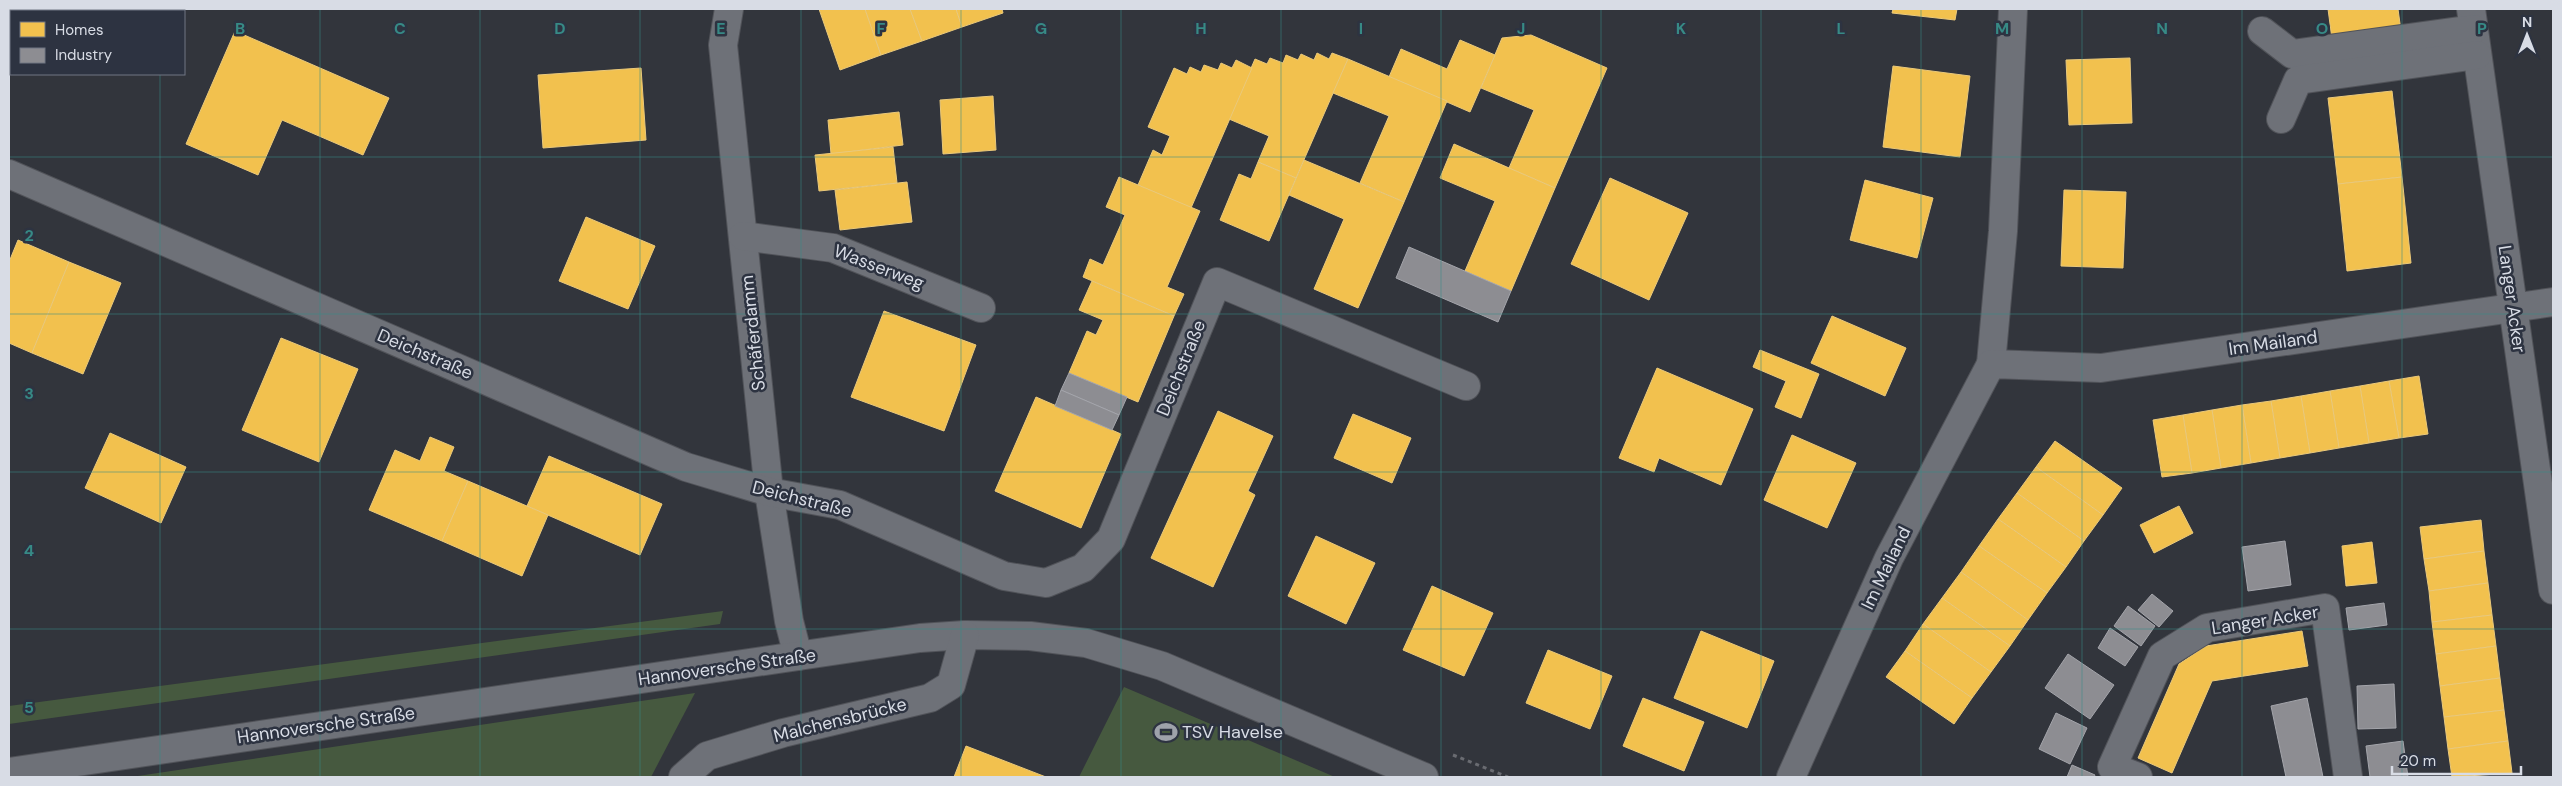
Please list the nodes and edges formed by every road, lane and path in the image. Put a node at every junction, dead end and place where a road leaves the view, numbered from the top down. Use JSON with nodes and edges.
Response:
{"nodes":[{"id":1,"x":729,"y":9,"type":"edge"},
{"id":2,"x":2013,"y":9,"type":"edge"},
{"id":3,"x":2262,"y":31,"type":"dead end"},
{"id":4,"x":2474,"y":31,"type":"edge"},
{"id":5,"x":2281,"y":119,"type":"dead end"},
{"id":6,"x":9,"y":174,"type":"edge"},
{"id":7,"x":743,"y":236,"type":"junction"},
{"id":8,"x":2553,"y":302,"type":"edge"},
{"id":9,"x":981,"y":308,"type":"dead end"},
{"id":10,"x":2513,"y":308,"type":"junction"},
{"id":11,"x":1991,"y":364,"type":"junction"},
{"id":12,"x":1466,"y":386,"type":"dead end"},
{"id":13,"x":769,"y":492,"type":"junction"},
{"id":14,"x":2553,"y":590,"type":"edge"},
{"id":15,"x":964,"y":635,"type":"junction"},
{"id":16,"x":798,"y":656,"type":"junction"},
{"id":17,"x":9,"y":772,"type":"edge"},
{"id":18,"x":683,"y":777,"type":"edge"},
{"id":19,"x":1424,"y":777,"type":"edge"},
{"id":20,"x":1791,"y":777,"type":"edge"},
{"id":21,"x":2138,"y":777,"type":"edge"},
{"id":22,"x":2348,"y":777,"type":"edge"}],
"edges":[{"from":1,"to":7,"type":"street","name":"Schäferdamm"},
{"from":2,"to":11,"type":"street","name":"Im Mailand"},
{"from":3,"to":4,"type":"street"},
{"from":4,"to":5,"type":"street"},
{"from":4,"to":10,"type":"street","name":"Langer Acker"},
{"from":6,"to":13,"type":"street","name":"Deichstraße"},
{"from":7,"to":9,"type":"street","name":"Wasserweg"},
{"from":7,"to":13,"type":"street","name":"Schäferdamm"},
{"from":8,"to":10,"type":"street","name":"Im Mailand"},
{"from":10,"to":11,"type":"street","name":"Im Mailand"},
{"from":10,"to":14,"type":"street","name":"Langer Acker"},
{"from":11,"to":20,"type":"street","name":"Im Mailand"},
{"from":12,"to":13,"type":"street","name":"Deichstraße"},
{"from":13,"to":16,"type":"street","name":"Schäferdamm"},
{"from":15,"to":16,"type":"street","name":"Hannoversche Straße"},
{"from":15,"to":18,"type":"street","name":"Malchensbrücke"},
{"from":15,"to":19,"type":"street","name":"Hannoversche Straße"},
{"from":16,"to":17,"type":"street","name":"Hannoversche Straße"},
{"from":21,"to":22,"type":"street","name":"Langer Acker"}]}
